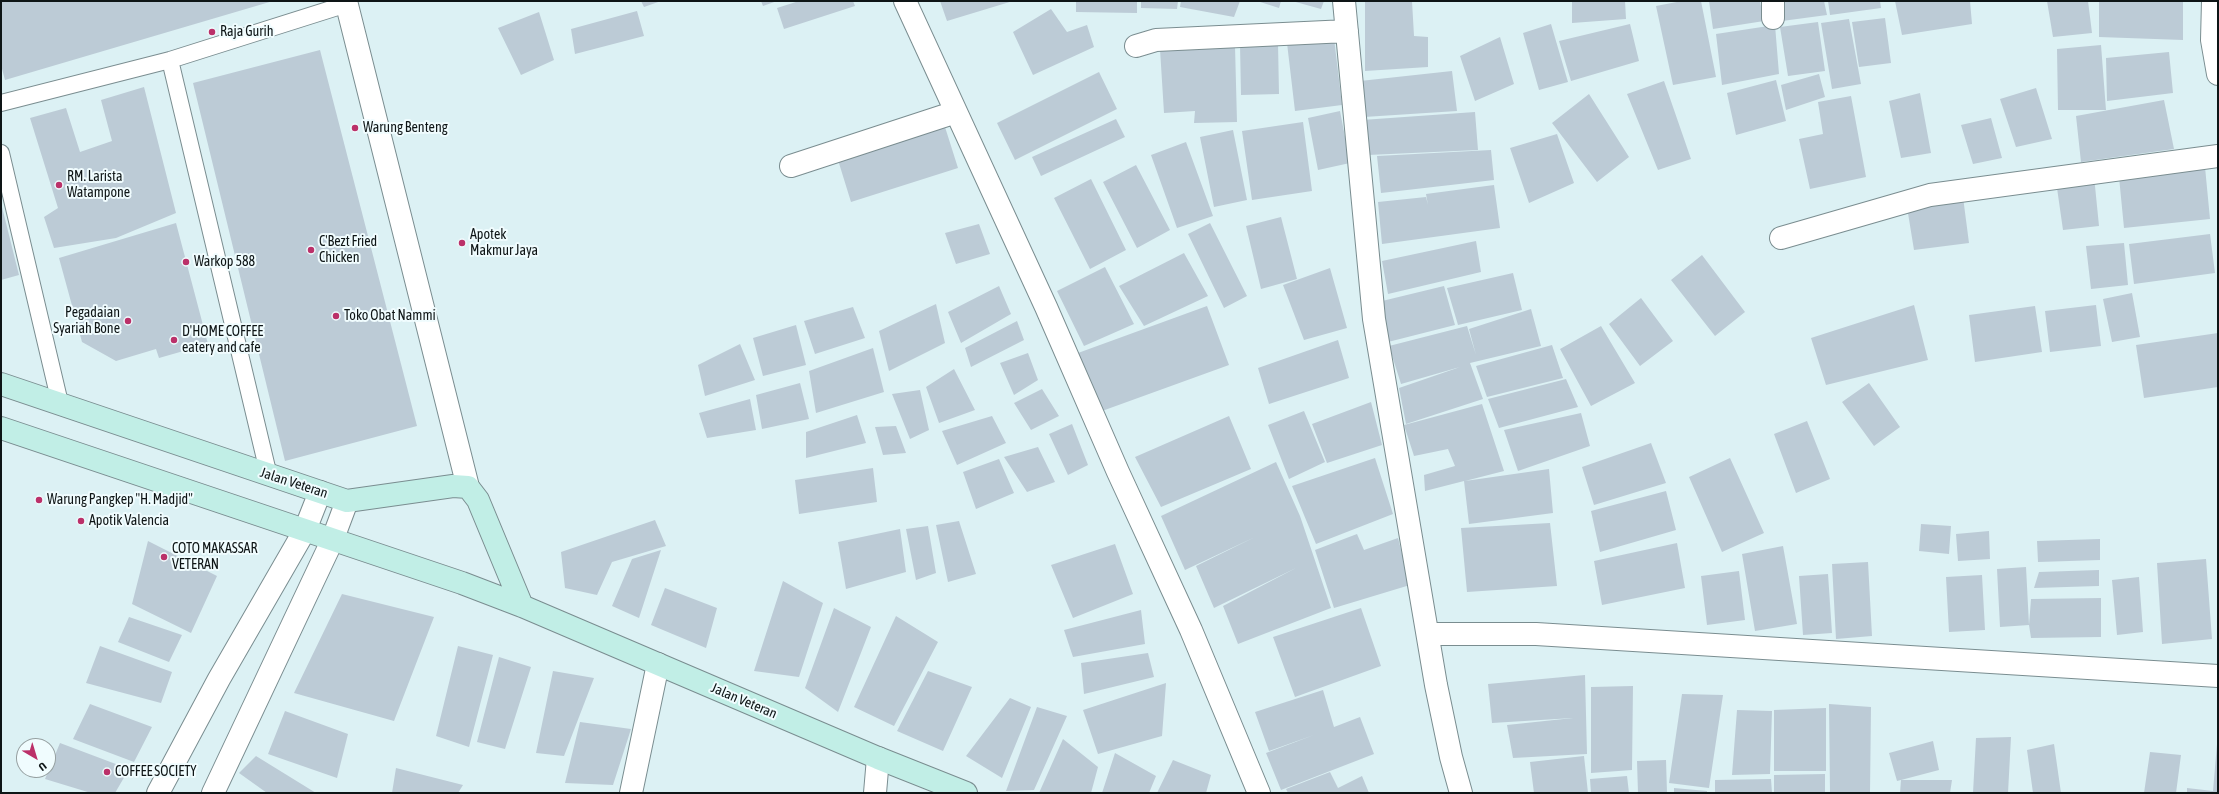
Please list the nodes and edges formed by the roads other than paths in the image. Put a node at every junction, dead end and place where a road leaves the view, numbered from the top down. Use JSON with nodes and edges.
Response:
{"nodes":[{"id":1,"x":905,"y":1,"type":"edge"},
{"id":2,"x":1344,"y":1,"type":"edge"},
{"id":3,"x":2213,"y":1,"type":"edge"},
{"id":4,"x":346,"y":3,"type":"edge"},
{"id":5,"x":1347,"y":31,"type":"junction"},
{"id":6,"x":1136,"y":46,"type":"dead end"},
{"id":7,"x":170,"y":60,"type":"junction"},
{"id":8,"x":2218,"y":74,"type":"edge"},
{"id":9,"x":1,"y":103,"type":"edge"},
{"id":10,"x":956,"y":112,"type":"junction"},
{"id":11,"x":1,"y":153,"type":"edge"},
{"id":12,"x":2218,"y":156,"type":"edge"},
{"id":13,"x":791,"y":166,"type":"dead end"},
{"id":14,"x":1781,"y":238,"type":"dead end"},
{"id":15,"x":1,"y":384,"type":"edge"},
{"id":16,"x":60,"y":403,"type":"junction"},
{"id":17,"x":1,"y":428,"type":"edge"},
{"id":18,"x":269,"y":476,"type":"junction"},
{"id":19,"x":468,"y":487,"type":"junction"},
{"id":20,"x":320,"y":492,"type":"junction"},
{"id":21,"x":347,"y":500,"type":"junction"},
{"id":22,"x":305,"y":530,"type":"junction"},
{"id":23,"x":332,"y":541,"type":"junction"},
{"id":24,"x":522,"y":606,"type":"junction"},
{"id":25,"x":1429,"y":634,"type":"junction"},
{"id":26,"x":658,"y":664,"type":"junction"},
{"id":27,"x":2218,"y":676,"type":"edge"},
{"id":28,"x":878,"y":758,"type":"junction"},
{"id":29,"x":158,"y":793,"type":"edge"},
{"id":30,"x":213,"y":793,"type":"edge"},
{"id":31,"x":631,"y":793,"type":"edge"},
{"id":32,"x":875,"y":793,"type":"edge"},
{"id":33,"x":966,"y":793,"type":"edge"},
{"id":34,"x":1259,"y":793,"type":"edge"},
{"id":35,"x":1461,"y":793,"type":"edge"}],
"edges":[{"from":1,"to":10,"type":"street"},
{"from":2,"to":5,"type":"street"},
{"from":3,"to":8,"type":"street"},
{"from":4,"to":7,"type":"lane"},
{"from":4,"to":19,"type":"street"},
{"from":5,"to":6,"type":"street"},
{"from":5,"to":25,"type":"street"},
{"from":7,"to":9,"type":"lane"},
{"from":7,"to":18,"type":"lane"},
{"from":10,"to":13,"type":"street"},
{"from":10,"to":34,"type":"street"},
{"from":11,"to":16,"type":"lane"},
{"from":12,"to":14,"type":"street"},
{"from":15,"to":16,"type":"main road","name":"Jalan Veteran"},
{"from":16,"to":18,"type":"main road","name":"Jalan Veteran"},
{"from":17,"to":22,"type":"main road","name":"Jalan Veteran"},
{"from":18,"to":20,"type":"main road","name":"Jalan Veteran"},
{"from":19,"to":21,"type":"main road","name":"Jalan Veteran"},
{"from":19,"to":24,"type":"main road"},
{"from":20,"to":21,"type":"main road","name":"Jalan Veteran"},
{"from":20,"to":22,"type":"street"},
{"from":21,"to":23,"type":"street"},
{"from":22,"to":23,"type":"main road","name":"Jalan Veteran"},
{"from":22,"to":29,"type":"street"},
{"from":23,"to":24,"type":"main road","name":"Jalan Veteran"},
{"from":23,"to":30,"type":"street"},
{"from":24,"to":26,"type":"main road","name":"Jalan Veteran"},
{"from":25,"to":27,"type":"street"},
{"from":25,"to":35,"type":"street"},
{"from":26,"to":28,"type":"main road","name":"Jalan Veteran"},
{"from":26,"to":31,"type":"street"},
{"from":28,"to":32,"type":"street"},
{"from":28,"to":33,"type":"main road","name":"Jalan Veteran"}]}
